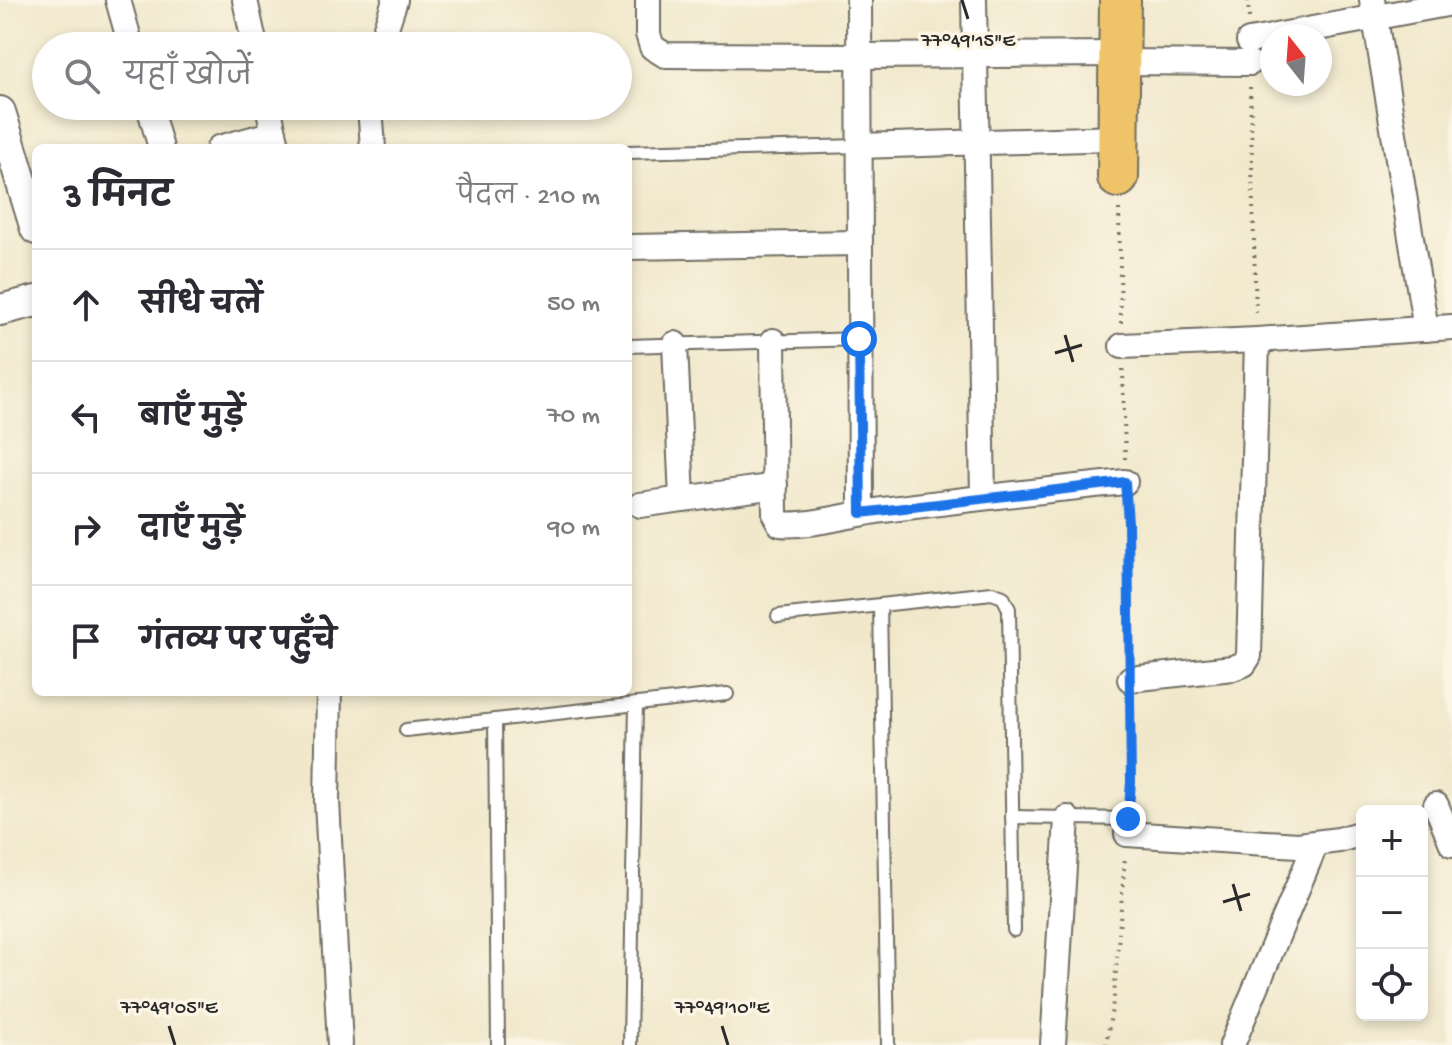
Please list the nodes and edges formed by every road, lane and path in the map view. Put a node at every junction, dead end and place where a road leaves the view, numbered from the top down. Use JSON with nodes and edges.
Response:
{"nodes":[{"id":1,"x":118,"y":0,"type":"edge"},
{"id":2,"x":245,"y":0,"type":"edge"},
{"id":3,"x":395,"y":0,"type":"edge"},
{"id":4,"x":648,"y":0,"type":"edge"},
{"id":5,"x":859,"y":0,"type":"edge"},
{"id":6,"x":974,"y":0,"type":"edge"},
{"id":7,"x":1120,"y":0,"type":"edge"},
{"id":8,"x":1248,"y":0,"type":"edge"},
{"id":9,"x":1452,"y":3,"type":"edge"},
{"id":10,"x":1373,"y":9,"type":"edge"},
{"id":11,"x":1325,"y":24,"type":"edge"},
{"id":12,"x":127,"y":32,"type":"edge"},
{"id":13,"x":252,"y":32,"type":"edge"},
{"id":14,"x":385,"y":32,"type":"edge"},
{"id":15,"x":1260,"y":38,"type":"edge"},
{"id":16,"x":1260,"y":44,"type":"edge"},
{"id":17,"x":975,"y":55,"type":"junction"},
{"id":18,"x":858,"y":56,"type":"junction"},
{"id":19,"x":1120,"y":58,"type":"junction"},
{"id":20,"x":1261,"y":96,"type":"edge"},
{"id":21,"x":0,"y":112,"type":"edge"},
{"id":22,"x":153,"y":120,"type":"edge"},
{"id":23,"x":271,"y":120,"type":"edge"},
{"id":24,"x":371,"y":120,"type":"edge"},
{"id":25,"x":1119,"y":138,"type":"junction"},
{"id":26,"x":276,"y":140,"type":"edge"},
{"id":27,"x":977,"y":142,"type":"junction"},
{"id":28,"x":160,"y":144,"type":"edge"},
{"id":29,"x":248,"y":144,"type":"edge"},
{"id":30,"x":373,"y":144,"type":"edge"},
{"id":31,"x":860,"y":146,"type":"junction"},
{"id":32,"x":632,"y":152,"type":"edge"},
{"id":33,"x":8,"y":170,"type":"edge"},
{"id":34,"x":1118,"y":177,"type":"joint"},
{"id":35,"x":32,"y":211,"type":"edge"},
{"id":36,"x":859,"y":243,"type":"junction"},
{"id":37,"x":632,"y":247,"type":"edge"},
{"id":38,"x":32,"y":302,"type":"edge"},
{"id":39,"x":0,"y":310,"type":"edge"},
{"id":40,"x":1452,"y":327,"type":"edge"},
{"id":41,"x":1426,"y":329,"type":"junction"},
{"id":42,"x":859,"y":339,"type":"junction"},
{"id":43,"x":1257,"y":340,"type":"junction"},
{"id":44,"x":773,"y":341,"type":"junction"},
{"id":45,"x":675,"y":344,"type":"junction"},
{"id":46,"x":632,"y":346,"type":"edge"},
{"id":47,"x":1122,"y":346,"type":"junction"},
{"id":48,"x":1125,"y":482,"type":"junction"},
{"id":49,"x":775,"y":486,"type":"junction"},
{"id":50,"x":983,"y":497,"type":"junction"},
{"id":51,"x":682,"y":499,"type":"junction"},
{"id":52,"x":640,"y":505,"type":"dead end"},
{"id":53,"x":861,"y":513,"type":"junction"},
{"id":54,"x":880,"y":605,"type":"junction"},
{"id":55,"x":778,"y":616,"type":"dead end"},
{"id":56,"x":1130,"y":679,"type":"junction"},
{"id":57,"x":727,"y":694,"type":"dead end"},
{"id":58,"x":329,"y":696,"type":"edge"},
{"id":59,"x":636,"y":704,"type":"junction"},
{"id":60,"x":495,"y":720,"type":"junction"},
{"id":61,"x":406,"y":730,"type":"dead end"},
{"id":62,"x":1437,"y":805,"type":"edge"},
{"id":63,"x":1012,"y":817,"type":"junction"},
{"id":64,"x":1067,"y":818,"type":"junction"},
{"id":65,"x":1127,"y":827,"type":"junction"},
{"id":66,"x":1356,"y":835,"type":"edge"},
{"id":67,"x":1316,"y":843,"type":"junction"},
{"id":68,"x":1452,"y":844,"type":"edge"},
{"id":69,"x":1014,"y":930,"type":"dead end"},
{"id":70,"x":340,"y":1045,"type":"edge"},
{"id":71,"x":498,"y":1045,"type":"edge"},
{"id":72,"x":630,"y":1045,"type":"edge"},
{"id":73,"x":888,"y":1045,"type":"edge"},
{"id":74,"x":1053,"y":1045,"type":"edge"},
{"id":75,"x":1106,"y":1045,"type":"edge"},
{"id":76,"x":1232,"y":1045,"type":"edge"}],
"edges":[{"from":1,"to":12,"type":"street"},
{"from":2,"to":13,"type":"street"},
{"from":3,"to":14,"type":"street"},
{"from":4,"to":18,"type":"street"},
{"from":5,"to":18,"type":"street"},
{"from":6,"to":17,"type":"street"},
{"from":7,"to":19,"type":"main road"},
{"from":8,"to":15,"type":"path"},
{"from":9,"to":10,"type":"street"},
{"from":10,"to":11,"type":"street"},
{"from":10,"to":41,"type":"street"},
{"from":16,"to":19,"type":"street"},
{"from":17,"to":18,"type":"street"},
{"from":17,"to":19,"type":"street"},
{"from":17,"to":27,"type":"street"},
{"from":18,"to":31,"type":"street"},
{"from":19,"to":25,"type":"main road"},
{"from":20,"to":43,"type":"path"},
{"from":21,"to":33,"type":"street"},
{"from":22,"to":28,"type":"street"},
{"from":23,"to":26,"type":"street"},
{"from":24,"to":30,"type":"street"},
{"from":25,"to":27,"type":"street"},
{"from":25,"to":34,"type":"main road"},
{"from":26,"to":29,"type":"street"},
{"from":27,"to":31,"type":"street"},
{"from":27,"to":50,"type":"street"},
{"from":31,"to":32,"type":"lane"},
{"from":31,"to":36,"type":"street"},
{"from":33,"to":35,"type":"street"},
{"from":34,"to":47,"type":"path"},
{"from":36,"to":37,"type":"street"},
{"from":36,"to":42,"type":"street"},
{"from":38,"to":39,"type":"street"},
{"from":40,"to":41,"type":"street"},
{"from":41,"to":43,"type":"street"},
{"from":42,"to":44,"type":"lane"},
{"from":42,"to":53,"type":"street"},
{"from":43,"to":47,"type":"street"},
{"from":43,"to":56,"type":"street"},
{"from":44,"to":45,"type":"lane"},
{"from":44,"to":49,"type":"street"},
{"from":45,"to":46,"type":"lane"},
{"from":45,"to":51,"type":"street"},
{"from":47,"to":48,"type":"path"},
{"from":48,"to":50,"type":"street"},
{"from":48,"to":56,"type":"path"},
{"from":49,"to":51,"type":"street"},
{"from":49,"to":53,"type":"street"},
{"from":50,"to":53,"type":"street"},
{"from":51,"to":52,"type":"street"},
{"from":54,"to":55,"type":"lane"},
{"from":54,"to":63,"type":"lane"},
{"from":54,"to":73,"type":"lane"},
{"from":56,"to":65,"type":"path"},
{"from":57,"to":59,"type":"lane"},
{"from":58,"to":70,"type":"street"},
{"from":59,"to":60,"type":"lane"},
{"from":59,"to":72,"type":"lane"},
{"from":60,"to":61,"type":"lane"},
{"from":60,"to":71,"type":"lane"},
{"from":62,"to":68,"type":"street"},
{"from":63,"to":64,"type":"lane"},
{"from":63,"to":69,"type":"lane"},
{"from":64,"to":65,"type":"lane"},
{"from":64,"to":74,"type":"street"},
{"from":65,"to":67,"type":"street"},
{"from":65,"to":75,"type":"path"},
{"from":66,"to":67,"type":"street"},
{"from":67,"to":76,"type":"street"}]}
